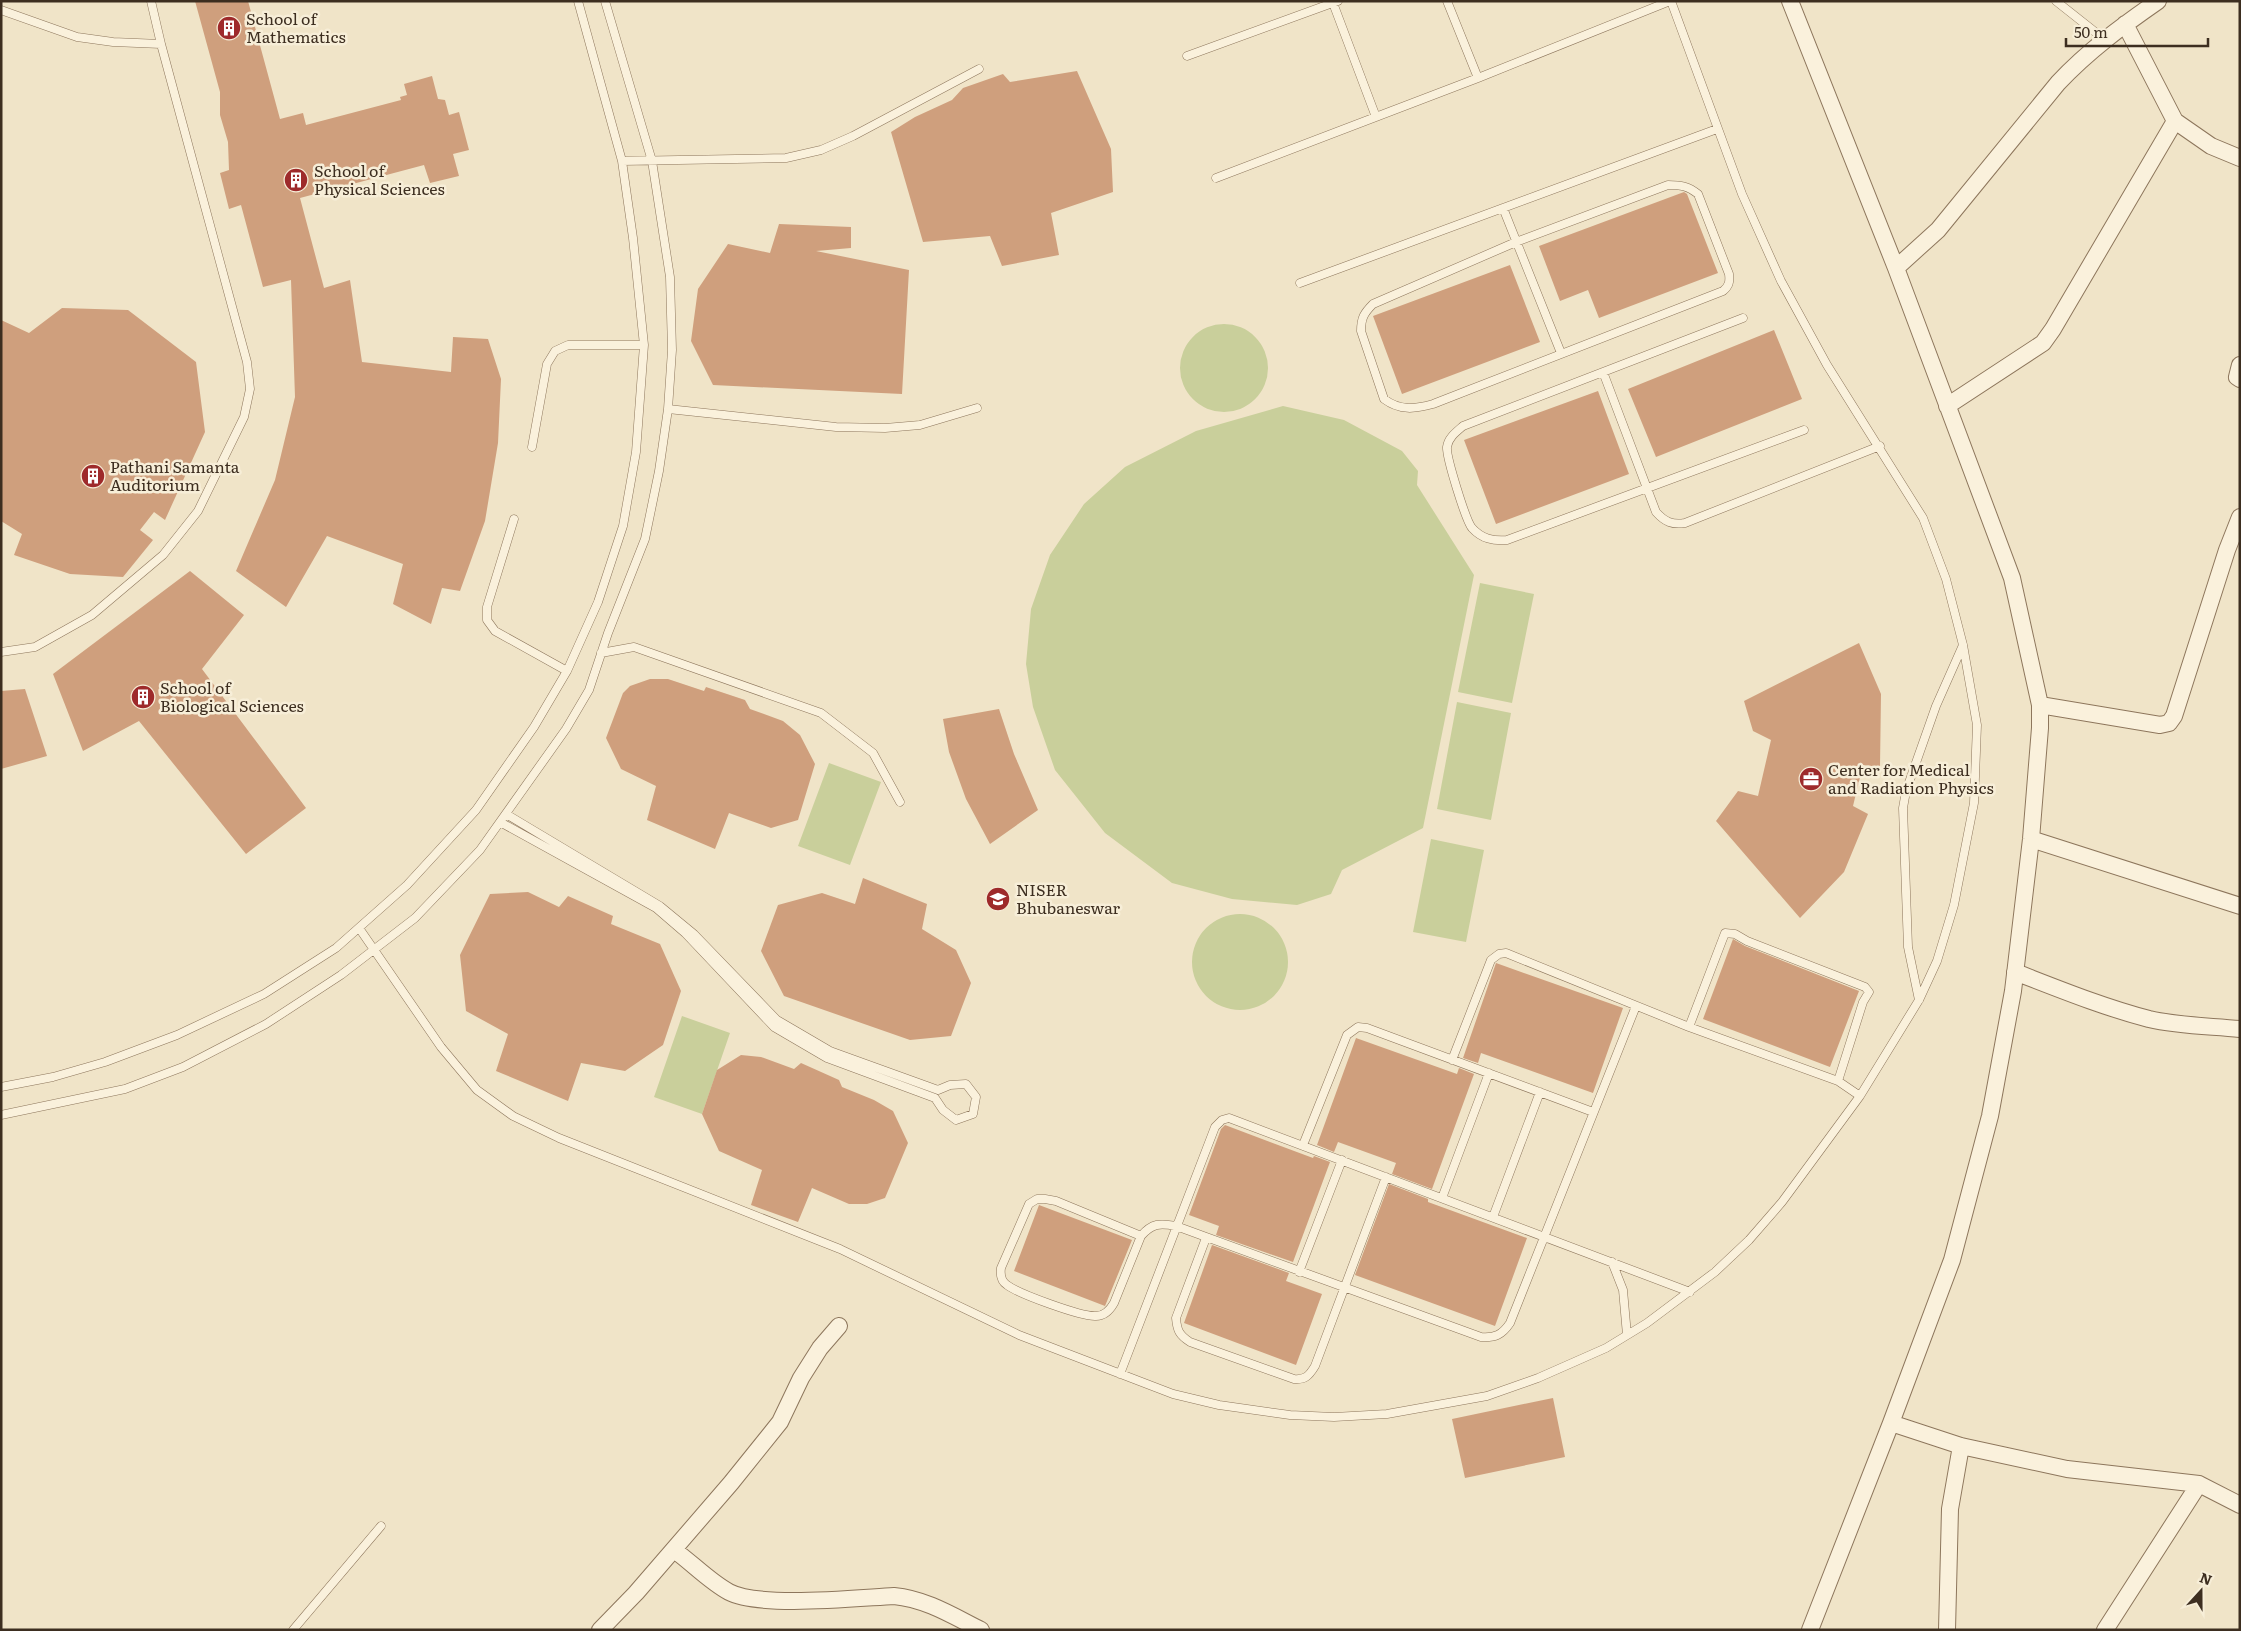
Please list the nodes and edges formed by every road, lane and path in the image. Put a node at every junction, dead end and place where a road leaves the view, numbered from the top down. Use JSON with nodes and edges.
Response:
{"nodes":[{"id":1,"x":151,"y":1,"type":"edge"},
{"id":2,"x":578,"y":1,"type":"edge"},
{"id":3,"x":605,"y":1,"type":"edge"},
{"id":4,"x":1446,"y":1,"type":"edge"},
{"id":5,"x":1671,"y":1,"type":"edge"},
{"id":6,"x":1790,"y":1,"type":"edge"},
{"id":7,"x":2056,"y":1,"type":"edge"},
{"id":8,"x":2158,"y":1,"type":"edge"},
{"id":9,"x":1335,"y":2,"type":"edge"},
{"id":10,"x":1,"y":10,"type":"edge"},
{"id":11,"x":2125,"y":24,"type":"junction"},
{"id":12,"x":2104,"y":39,"type":"junction"},
{"id":13,"x":161,"y":44,"type":"junction"},
{"id":14,"x":1187,"y":56,"type":"dead end"},
{"id":15,"x":979,"y":69,"type":"dead end"},
{"id":16,"x":1478,"y":78,"type":"junction"},
{"id":17,"x":1376,"y":118,"type":"junction"},
{"id":18,"x":2174,"y":121,"type":"junction"},
{"id":19,"x":1717,"y":129,"type":"junction"},
{"id":20,"x":2240,"y":158,"type":"edge"},
{"id":21,"x":622,"y":161,"type":"junction"},
{"id":22,"x":652,"y":162,"type":"junction"},
{"id":23,"x":1216,"y":178,"type":"dead end"},
{"id":24,"x":1503,"y":208,"type":"junction"},
{"id":25,"x":1516,"y":242,"type":"junction"},
{"id":26,"x":1896,"y":268,"type":"junction"},
{"id":27,"x":1300,"y":282,"type":"dead end"},
{"id":28,"x":1743,"y":318,"type":"dead end"},
{"id":29,"x":644,"y":345,"type":"junction"},
{"id":30,"x":1561,"y":353,"type":"junction"},
{"id":31,"x":2240,"y":365,"type":"edge"},
{"id":32,"x":1603,"y":372,"type":"junction"},
{"id":33,"x":2240,"y":380,"type":"edge"},
{"id":34,"x":1947,"y":406,"type":"junction"},
{"id":35,"x":977,"y":408,"type":"dead end"},
{"id":36,"x":668,"y":409,"type":"junction"},
{"id":37,"x":1804,"y":430,"type":"dead end"},
{"id":38,"x":1880,"y":446,"type":"junction"},
{"id":39,"x":532,"y":447,"type":"dead end"},
{"id":40,"x":1647,"y":488,"type":"junction"},
{"id":41,"x":2240,"y":517,"type":"edge"},
{"id":42,"x":514,"y":519,"type":"dead end"},
{"id":43,"x":1963,"y":645,"type":"junction"},
{"id":44,"x":1,"y":652,"type":"edge"},
{"id":45,"x":601,"y":653,"type":"junction"},
{"id":46,"x":567,"y":671,"type":"junction"},
{"id":47,"x":2040,"y":705,"type":"junction"},
{"id":48,"x":900,"y":802,"type":"dead end"},
{"id":49,"x":506,"y":814,"type":"junction"},
{"id":50,"x":500,"y":822,"type":"junction"},
{"id":51,"x":2031,"y":839,"type":"junction"},
{"id":52,"x":2240,"y":906,"type":"edge"},
{"id":53,"x":359,"y":928,"type":"junction"},
{"id":54,"x":375,"y":949,"type":"junction"},
{"id":55,"x":2015,"y":972,"type":"junction"},
{"id":56,"x":1919,"y":1000,"type":"junction"},
{"id":57,"x":1636,"y":1006,"type":"junction"},
{"id":58,"x":1689,"y":1027,"type":"junction"},
{"id":59,"x":2240,"y":1029,"type":"edge"},
{"id":60,"x":1452,"y":1060,"type":"junction"},
{"id":61,"x":1489,"y":1073,"type":"junction"},
{"id":62,"x":1838,"y":1082,"type":"junction"},
{"id":63,"x":1,"y":1088,"type":"edge"},
{"id":64,"x":1540,"y":1092,"type":"junction"},
{"id":65,"x":1860,"y":1096,"type":"junction"},
{"id":66,"x":1594,"y":1112,"type":"junction"},
{"id":67,"x":1,"y":1114,"type":"edge"},
{"id":68,"x":1303,"y":1145,"type":"junction"},
{"id":69,"x":1342,"y":1160,"type":"junction"},
{"id":70,"x":1386,"y":1177,"type":"junction"},
{"id":71,"x":1442,"y":1198,"type":"junction"},
{"id":72,"x":1493,"y":1217,"type":"junction"},
{"id":73,"x":1176,"y":1226,"type":"junction"},
{"id":74,"x":1141,"y":1236,"type":"junction"},
{"id":75,"x":1546,"y":1237,"type":"junction"},
{"id":76,"x":1206,"y":1238,"type":"junction"},
{"id":77,"x":1612,"y":1262,"type":"junction"},
{"id":78,"x":1299,"y":1272,"type":"junction"},
{"id":79,"x":1344,"y":1289,"type":"junction"},
{"id":80,"x":1690,"y":1292,"type":"junction"},
{"id":81,"x":839,"y":1326,"type":"dead end"},
{"id":82,"x":1627,"y":1335,"type":"junction"},
{"id":83,"x":1120,"y":1374,"type":"junction"},
{"id":84,"x":1891,"y":1424,"type":"junction"},
{"id":85,"x":1961,"y":1446,"type":"junction"},
{"id":86,"x":2199,"y":1484,"type":"junction"},
{"id":87,"x":2240,"y":1505,"type":"edge"},
{"id":88,"x":381,"y":1526,"type":"dead end"},
{"id":89,"x":674,"y":1550,"type":"junction"},
{"id":90,"x":292,"y":1630,"type":"edge"},
{"id":91,"x":600,"y":1630,"type":"edge"},
{"id":92,"x":981,"y":1630,"type":"edge"},
{"id":93,"x":1810,"y":1630,"type":"edge"},
{"id":94,"x":1946,"y":1630,"type":"edge"},
{"id":95,"x":2105,"y":1630,"type":"edge"}],
"edges":[{"from":1,"to":13,"type":"lane"},
{"from":2,"to":21,"type":"lane"},
{"from":3,"to":22,"type":"lane"},
{"from":4,"to":16,"type":"lane"},
{"from":5,"to":16,"type":"lane"},
{"from":5,"to":19,"type":"lane"},
{"from":6,"to":26,"type":"street"},
{"from":7,"to":12,"type":"lane"},
{"from":8,"to":11,"type":"street"},
{"from":9,"to":14,"type":"lane"},
{"from":9,"to":17,"type":"lane"},
{"from":10,"to":13,"type":"lane"},
{"from":11,"to":12,"type":"street"},
{"from":11,"to":18,"type":"street"},
{"from":12,"to":26,"type":"street"},
{"from":13,"to":44,"type":"lane"},
{"from":15,"to":22,"type":"lane"},
{"from":16,"to":17,"type":"lane"},
{"from":17,"to":23,"type":"lane"},
{"from":18,"to":20,"type":"street"},
{"from":18,"to":34,"type":"street"},
{"from":19,"to":24,"type":"lane"},
{"from":19,"to":38,"type":"lane"},
{"from":21,"to":22,"type":"lane"},
{"from":21,"to":29,"type":"lane"},
{"from":22,"to":36,"type":"lane"},
{"from":24,"to":25,"type":"lane"},
{"from":24,"to":27,"type":"lane"},
{"from":25,"to":30,"type":"lane"},
{"from":25,"to":30,"type":"lane"},
{"from":25,"to":30,"type":"lane"},
{"from":26,"to":34,"type":"street"},
{"from":28,"to":32,"type":"lane"},
{"from":29,"to":39,"type":"lane"},
{"from":29,"to":46,"type":"lane"},
{"from":31,"to":33,"type":"street"},
{"from":32,"to":40,"type":"lane"},
{"from":32,"to":40,"type":"lane"},
{"from":34,"to":47,"type":"street"},
{"from":35,"to":36,"type":"lane"},
{"from":36,"to":45,"type":"lane"},
{"from":37,"to":40,"type":"lane"},
{"from":38,"to":40,"type":"lane"},
{"from":38,"to":43,"type":"lane"},
{"from":41,"to":47,"type":"street"},
{"from":42,"to":46,"type":"lane"},
{"from":43,"to":56,"type":"lane"},
{"from":43,"to":56,"type":"lane"},
{"from":45,"to":48,"type":"lane"},
{"from":45,"to":49,"type":"lane"},
{"from":46,"to":53,"type":"lane"},
{"from":47,"to":51,"type":"street"},
{"from":49,"to":50,"type":"lane"},
{"from":49,"to":50,"type":"lane"},
{"from":50,"to":54,"type":"lane"},
{"from":51,"to":52,"type":"street"},
{"from":51,"to":55,"type":"street"},
{"from":53,"to":54,"type":"lane"},
{"from":53,"to":63,"type":"lane"},
{"from":54,"to":67,"type":"lane"},
{"from":54,"to":83,"type":"lane"},
{"from":55,"to":59,"type":"street"},
{"from":55,"to":84,"type":"street"},
{"from":56,"to":65,"type":"lane"},
{"from":57,"to":58,"type":"lane"},
{"from":57,"to":60,"type":"lane"},
{"from":57,"to":66,"type":"lane"},
{"from":58,"to":62,"type":"lane"},
{"from":58,"to":62,"type":"lane"},
{"from":60,"to":61,"type":"lane"},
{"from":60,"to":68,"type":"lane"},
{"from":61,"to":64,"type":"lane"},
{"from":61,"to":71,"type":"lane"},
{"from":62,"to":65,"type":"lane"},
{"from":64,"to":66,"type":"lane"},
{"from":64,"to":72,"type":"lane"},
{"from":65,"to":80,"type":"lane"},
{"from":66,"to":75,"type":"lane"},
{"from":68,"to":69,"type":"lane"},
{"from":68,"to":73,"type":"lane"},
{"from":69,"to":70,"type":"lane"},
{"from":69,"to":78,"type":"lane"},
{"from":70,"to":71,"type":"lane"},
{"from":70,"to":79,"type":"lane"},
{"from":71,"to":72,"type":"lane"},
{"from":72,"to":75,"type":"lane"},
{"from":73,"to":74,"type":"lane"},
{"from":73,"to":76,"type":"lane"},
{"from":73,"to":83,"type":"lane"},
{"from":74,"to":74,"type":"lane"},
{"from":75,"to":77,"type":"lane"},
{"from":75,"to":79,"type":"lane"},
{"from":76,"to":78,"type":"lane"},
{"from":76,"to":79,"type":"lane"},
{"from":77,"to":80,"type":"lane"},
{"from":77,"to":82,"type":"lane"},
{"from":78,"to":79,"type":"lane"},
{"from":80,"to":82,"type":"lane"},
{"from":81,"to":89,"type":"street"},
{"from":82,"to":83,"type":"lane"},
{"from":84,"to":85,"type":"street"},
{"from":84,"to":93,"type":"street"},
{"from":85,"to":86,"type":"street"},
{"from":85,"to":94,"type":"street"},
{"from":86,"to":87,"type":"street"},
{"from":86,"to":95,"type":"street"},
{"from":88,"to":90,"type":"lane"},
{"from":89,"to":91,"type":"street"},
{"from":89,"to":92,"type":"street"}]}
